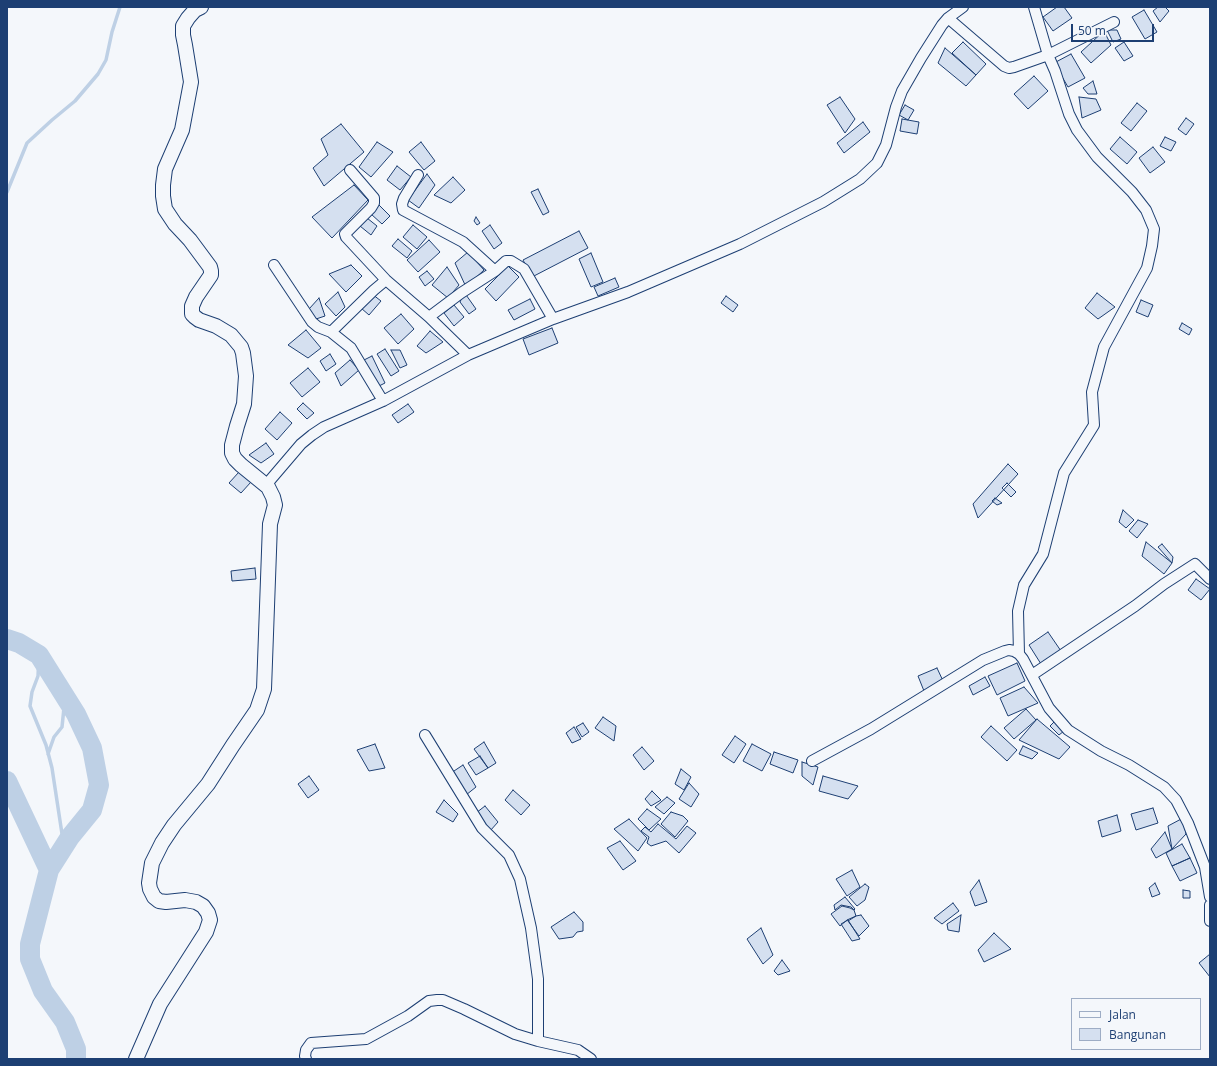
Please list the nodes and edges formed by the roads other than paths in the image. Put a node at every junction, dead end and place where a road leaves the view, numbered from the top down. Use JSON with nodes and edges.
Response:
{"nodes":[{"id":1,"x":201,"y":7,"type":"edge"},
{"id":2,"x":962,"y":7,"type":"edge"},
{"id":3,"x":1034,"y":7,"type":"edge"},
{"id":4,"x":948,"y":18,"type":"junction"},
{"id":5,"x":1114,"y":22,"type":"dead end"},
{"id":6,"x":1048,"y":56,"type":"junction"},
{"id":7,"x":350,"y":170,"type":"dead end"},
{"id":8,"x":418,"y":175,"type":"dead end"},
{"id":9,"x":274,"y":265,"type":"dead end"},
{"id":10,"x":495,"y":271,"type":"junction"},
{"id":11,"x":386,"y":280,"type":"junction"},
{"id":12,"x":429,"y":317,"type":"junction"},
{"id":13,"x":552,"y":319,"type":"junction"},
{"id":14,"x":331,"y":332,"type":"junction"},
{"id":15,"x":468,"y":355,"type":"junction"},
{"id":16,"x":383,"y":401,"type":"junction"},
{"id":17,"x":266,"y":485,"type":"junction"},
{"id":18,"x":1210,"y":579,"type":"edge"},
{"id":19,"x":1019,"y":654,"type":"junction"},
{"id":20,"x":1032,"y":675,"type":"junction"},
{"id":21,"x":425,"y":735,"type":"dead end"},
{"id":22,"x":812,"y":761,"type":"dead end"},
{"id":23,"x":1210,"y":897,"type":"edge"},
{"id":24,"x":1210,"y":905,"type":"edge"},
{"id":25,"x":1210,"y":922,"type":"edge"},
{"id":26,"x":538,"y":1041,"type":"junction"},
{"id":27,"x":136,"y":1059,"type":"edge"},
{"id":28,"x":306,"y":1059,"type":"edge"},
{"id":29,"x":591,"y":1059,"type":"edge"}],
"edges":[{"from":1,"to":17,"type":"street"},
{"from":2,"to":4,"type":"street"},
{"from":3,"to":6,"type":"street"},
{"from":4,"to":6,"type":"street"},
{"from":4,"to":13,"type":"street"},
{"from":5,"to":6,"type":"street"},
{"from":6,"to":19,"type":"street"},
{"from":7,"to":11,"type":"street"},
{"from":8,"to":10,"type":"street"},
{"from":9,"to":14,"type":"street"},
{"from":10,"to":12,"type":"street"},
{"from":10,"to":13,"type":"street"},
{"from":11,"to":12,"type":"street"},
{"from":11,"to":14,"type":"street"},
{"from":12,"to":15,"type":"street"},
{"from":13,"to":15,"type":"street"},
{"from":14,"to":16,"type":"street"},
{"from":15,"to":16,"type":"street"},
{"from":16,"to":17,"type":"street"},
{"from":17,"to":27,"type":"street"},
{"from":18,"to":20,"type":"street"},
{"from":19,"to":20,"type":"street"},
{"from":19,"to":22,"type":"street"},
{"from":20,"to":23,"type":"street"},
{"from":21,"to":26,"type":"street"},
{"from":24,"to":25,"type":"street"},
{"from":26,"to":28,"type":"street"},
{"from":26,"to":29,"type":"street"}]}
